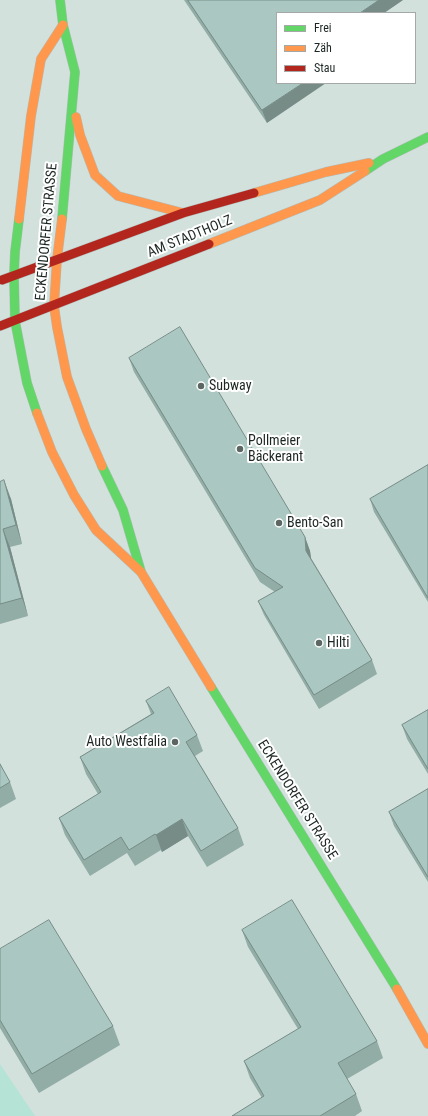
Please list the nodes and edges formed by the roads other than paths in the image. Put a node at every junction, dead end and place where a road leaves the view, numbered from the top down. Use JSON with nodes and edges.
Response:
{"nodes":[{"id":1,"x":60,"y":0,"type":"edge"},
{"id":2,"x":63,"y":25,"type":"junction"},
{"id":3,"x":72,"y":99,"type":"junction"},
{"id":4,"x":428,"y":137,"type":"edge"},
{"id":5,"x":383,"y":159,"type":"junction"},
{"id":6,"x":183,"y":213,"type":"junction"},
{"id":7,"x":57,"y":259,"type":"junction"},
{"id":8,"x":14,"y":275,"type":"junction"},
{"id":9,"x":0,"y":280,"type":"edge"},
{"id":10,"x":54,"y":306,"type":"junction"},
{"id":11,"x":15,"y":321,"type":"junction"},
{"id":12,"x":0,"y":326,"type":"edge"},
{"id":13,"x":141,"y":572,"type":"junction"},
{"id":14,"x":428,"y":1044,"type":"edge"}],
"edges":[{"from":1,"to":2,"type":"street","name":"ECKENDORFER STRASSE"},
{"from":2,"to":3,"type":"street","name":"ECKENDORFER STRASSE"},
{"from":2,"to":8,"type":"street","name":"ECKENDORFER STRASSE"},
{"from":3,"to":6,"type":"street"},
{"from":3,"to":7,"type":"street","name":"ECKENDORFER STRASSE"},
{"from":4,"to":5,"type":"street","name":"AM STADTHOLZ"},
{"from":5,"to":6,"type":"street","name":"AM STADTHOLZ"},
{"from":5,"to":10,"type":"street","name":"AM STADTHOLZ"},
{"from":6,"to":7,"type":"street","name":"AM STADTHOLZ"},
{"from":7,"to":8,"type":"street","name":"AM STADTHOLZ"},
{"from":7,"to":10,"type":"street","name":"ECKENDORFER STRASSE"},
{"from":8,"to":9,"type":"street","name":"AM STADTHOLZ"},
{"from":8,"to":11,"type":"street","name":"ECKENDORFER STRASSE"},
{"from":10,"to":11,"type":"street","name":"AM STADTHOLZ"},
{"from":10,"to":13,"type":"street","name":"ECKENDORFER STRASSE"},
{"from":11,"to":12,"type":"street","name":"AM STADTHOLZ"},
{"from":11,"to":13,"type":"street","name":"ECKENDORFER STRASSE"},
{"from":13,"to":14,"type":"street","name":"ECKENDORFER STRASSE"}]}
